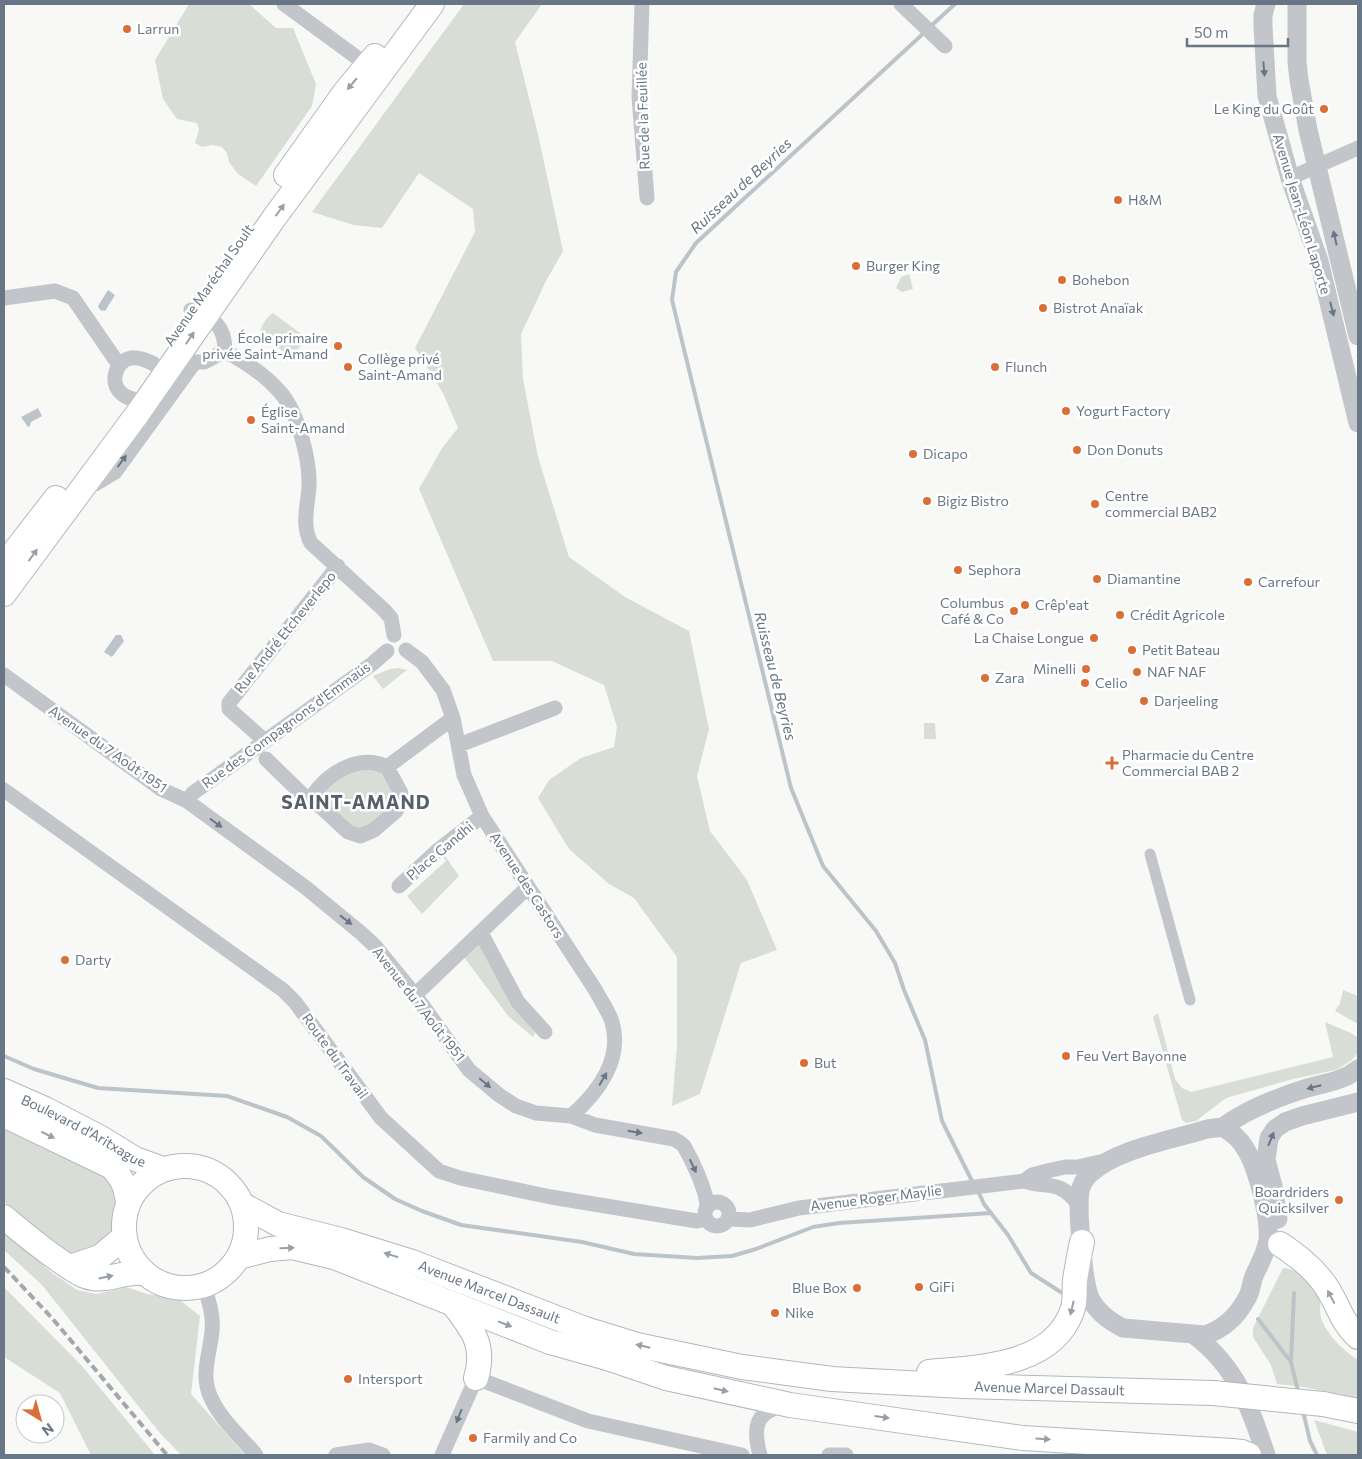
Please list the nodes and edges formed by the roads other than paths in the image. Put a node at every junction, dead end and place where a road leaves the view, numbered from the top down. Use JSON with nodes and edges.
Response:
{"nodes":[{"id":1,"x":284,"y":4,"type":"edge"},
{"id":2,"x":413,"y":4,"type":"edge"},
{"id":3,"x":432,"y":4,"type":"edge"},
{"id":4,"x":642,"y":4,"type":"edge"},
{"id":5,"x":1266,"y":4,"type":"edge"},
{"id":6,"x":1297,"y":4,"type":"edge"},
{"id":7,"x":904,"y":6,"type":"edge"},
{"id":8,"x":945,"y":46,"type":"dead end"},
{"id":9,"x":368,"y":65,"type":"junction"},
{"id":10,"x":1358,"y":148,"type":"edge"},
{"id":11,"x":1317,"y":165,"type":"junction"},
{"id":12,"x":1290,"y":178,"type":"junction"},
{"id":13,"x":647,"y":198,"type":"dead end"},
{"id":14,"x":4,"y":298,"type":"edge"},
{"id":15,"x":198,"y":313,"type":"junction"},
{"id":16,"x":1358,"y":336,"type":"edge"},
{"id":17,"x":225,"y":351,"type":"junction"},
{"id":18,"x":174,"y":363,"type":"junction"},
{"id":19,"x":119,"y":365,"type":"junction"},
{"id":20,"x":138,"y":400,"type":"junction"},
{"id":21,"x":1358,"y":424,"type":"edge"},
{"id":22,"x":83,"y":487,"type":"junction"},
{"id":23,"x":4,"y":566,"type":"edge"},
{"id":24,"x":338,"y":566,"type":"junction"},
{"id":25,"x":4,"y":594,"type":"edge"},
{"id":26,"x":394,"y":635,"type":"junction"},
{"id":27,"x":387,"y":650,"type":"junction"},
{"id":28,"x":406,"y":650,"type":"junction"},
{"id":29,"x":4,"y":675,"type":"edge"},
{"id":30,"x":555,"y":708,"type":"dead end"},
{"id":31,"x":453,"y":718,"type":"junction"},
{"id":32,"x":265,"y":741,"type":"junction"},
{"id":33,"x":459,"y":745,"type":"junction"},
{"id":34,"x":266,"y":758,"type":"dead end"},
{"id":35,"x":386,"y":767,"type":"junction"},
{"id":36,"x":4,"y":790,"type":"edge"},
{"id":37,"x":311,"y":798,"type":"junction"},
{"id":38,"x":187,"y":801,"type":"junction"},
{"id":39,"x":482,"y":816,"type":"junction"},
{"id":40,"x":1150,"y":854,"type":"dead end"},
{"id":41,"x":399,"y":886,"type":"dead end"},
{"id":42,"x":528,"y":887,"type":"junction"},
{"id":43,"x":481,"y":933,"type":"junction"},
{"id":44,"x":415,"y":995,"type":"junction"},
{"id":45,"x":1190,"y":1000,"type":"dead end"},
{"id":46,"x":545,"y":1032,"type":"dead end"},
{"id":47,"x":1358,"y":1069,"type":"edge"},
{"id":48,"x":4,"y":1091,"type":"edge"},
{"id":49,"x":1358,"y":1102,"type":"edge"},
{"id":50,"x":4,"y":1114,"type":"edge"},
{"id":51,"x":571,"y":1116,"type":"junction"},
{"id":52,"x":1223,"y":1127,"type":"junction"},
{"id":53,"x":1112,"y":1158,"type":"junction"},
{"id":54,"x":163,"y":1169,"type":"junction"},
{"id":55,"x":1024,"y":1181,"type":"junction"},
{"id":56,"x":128,"y":1203,"type":"junction"},
{"id":57,"x":1078,"y":1204,"type":"junction"},
{"id":58,"x":243,"y":1205,"type":"junction"},
{"id":59,"x":706,"y":1213,"type":"junction"},
{"id":60,"x":4,"y":1217,"type":"edge"},
{"id":61,"x":729,"y":1219,"type":"junction"},
{"id":62,"x":124,"y":1237,"type":"junction"},
{"id":63,"x":1082,"y":1242,"type":"junction"},
{"id":64,"x":1280,"y":1244,"type":"junction"},
{"id":65,"x":239,"y":1257,"type":"junction"},
{"id":66,"x":70,"y":1267,"type":"junction"},
{"id":67,"x":144,"y":1273,"type":"junction"},
{"id":68,"x":204,"y":1286,"type":"junction"},
{"id":69,"x":453,"y":1304,"type":"junction"},
{"id":70,"x":1237,"y":1311,"type":"junction"},
{"id":71,"x":1194,"y":1335,"type":"junction"},
{"id":72,"x":1358,"y":1337,"type":"edge"},
{"id":73,"x":607,"y":1358,"type":"junction"},
{"id":74,"x":742,"y":1367,"type":"junction"},
{"id":75,"x":1230,"y":1370,"type":"junction"},
{"id":76,"x":476,"y":1378,"type":"junction"},
{"id":77,"x":832,"y":1379,"type":"junction"},
{"id":78,"x":790,"y":1405,"type":"junction"},
{"id":79,"x":1358,"y":1411,"type":"edge"},
{"id":80,"x":360,"y":1453,"type":"edge"},
{"id":81,"x":256,"y":1455,"type":"edge"},
{"id":82,"x":336,"y":1455,"type":"edge"},
{"id":83,"x":383,"y":1455,"type":"edge"},
{"id":84,"x":442,"y":1455,"type":"edge"},
{"id":85,"x":742,"y":1455,"type":"edge"},
{"id":86,"x":760,"y":1455,"type":"edge"},
{"id":87,"x":829,"y":1455,"type":"edge"},
{"id":88,"x":846,"y":1455,"type":"edge"},
{"id":89,"x":1249,"y":1455,"type":"edge"},
{"id":90,"x":1266,"y":1455,"type":"edge"}],
"edges":[{"from":1,"to":9,"type":"street"},
{"from":2,"to":9,"type":"main road","name":"Avenue Maréchal Soult"},
{"from":15,"to":3,"type":"main road","one_way":true},
{"from":4,"to":13,"type":"street","name":"Rue de la Feuillée"},
{"from":5,"to":12,"type":"street","name":"Avenue Jean-Léon Laporte","one_way":true},
{"from":6,"to":11,"type":"street","name":"Avenue Jean-Léon Laporte"},
{"from":7,"to":8,"type":"street"},
{"from":9,"to":15,"type":"main road","name":"Avenue Maréchal Soult","one_way":true},
{"from":10,"to":11,"type":"street"},
{"from":11,"to":12,"type":"street"},
{"from":16,"to":11,"type":"street","name":"Avenue Jean-Léon Laporte","one_way":true},
{"from":12,"to":21,"type":"street","name":"Avenue Jean-Léon Laporte","one_way":true},
{"from":14,"to":19,"type":"street"},
{"from":15,"to":17,"type":"street"},
{"from":15,"to":18,"type":"main road"},
{"from":17,"to":18,"type":"street"},
{"from":17,"to":24,"type":"street"},
{"from":18,"to":19,"type":"street"},
{"from":18,"to":20,"type":"main road"},
{"from":22,"to":18,"type":"street","one_way":true},
{"from":19,"to":20,"type":"street"},
{"from":20,"to":22,"type":"main road"},
{"from":20,"to":23,"type":"main road"},
{"from":25,"to":22,"type":"main road","one_way":true},
{"from":24,"to":26,"type":"street"},
{"from":24,"to":32,"type":"street","name":"Rue André Etcheverlepo"},
{"from":26,"to":27,"type":"street"},
{"from":26,"to":28,"type":"street"},
{"from":27,"to":28,"type":"street"},
{"from":27,"to":32,"type":"street","name":"Rue des Compagnons d'Emmaüs"},
{"from":28,"to":31,"type":"street","name":"Avenue des Castors"},
{"from":29,"to":38,"type":"street","name":"Avenue du 7 Août 1951"},
{"from":30,"to":33,"type":"street"},
{"from":31,"to":33,"type":"street","name":"Avenue des Castors"},
{"from":31,"to":35,"type":"street"},
{"from":32,"to":38,"type":"street","name":"Rue des Compagnons d'Emmaüs"},
{"from":33,"to":39,"type":"street","name":"Avenue des Castors"},
{"from":34,"to":37,"type":"street"},
{"from":35,"to":37,"type":"street"},
{"from":35,"to":37,"type":"street"},
{"from":36,"to":59,"type":"street","name":"Route du Travail"},
{"from":38,"to":44,"type":"street","name":"Avenue du 7 Août 1951","one_way":true},
{"from":39,"to":41,"type":"street","name":"Place Gandhi"},
{"from":39,"to":42,"type":"street","name":"Avenue des Castors"},
{"from":40,"to":45,"type":"street"},
{"from":42,"to":43,"type":"street"},
{"from":51,"to":42,"type":"street","name":"Avenue des Castors","one_way":true},
{"from":43,"to":44,"type":"street"},
{"from":43,"to":46,"type":"street"},
{"from":44,"to":51,"type":"street","name":"Avenue du 7 Août 1951","one_way":true},
{"from":47,"to":52,"type":"street","one_way":true},
{"from":48,"to":54,"type":"main road","name":"Boulevard d'Aritxague"},
{"from":64,"to":49,"type":"street","one_way":true},
{"from":50,"to":56,"type":"main road","name":"Boulevard d'Aritxague","one_way":true},
{"from":51,"to":59,"type":"street","name":"Avenue du 7 Août 1951","one_way":true},
{"from":52,"to":53,"type":"street"},
{"from":52,"to":70,"type":"street"},
{"from":53,"to":55,"type":"street","name":"Avenue Roger Maylie"},
{"from":53,"to":57,"type":"street"},
{"from":54,"to":56,"type":"main road"},
{"from":54,"to":58,"type":"main road"},
{"from":55,"to":57,"type":"street","name":"Avenue Roger Maylie"},
{"from":55,"to":61,"type":"street","name":"Avenue Roger Maylie"},
{"from":56,"to":62,"type":"main road"},
{"from":57,"to":63,"type":"street"},
{"from":58,"to":65,"type":"main road"},
{"from":74,"to":58,"type":"main road","name":"Avenue Marcel Dassault","one_way":true},
{"from":59,"to":61,"type":"street"},
{"from":59,"to":61,"type":"street"},
{"from":60,"to":66,"type":"main road"},
{"from":62,"to":66,"type":"main road"},
{"from":62,"to":67,"type":"main road"},
{"from":63,"to":71,"type":"street"},
{"from":63,"to":77,"type":"main road","one_way":true},
{"from":64,"to":70,"type":"street"},
{"from":72,"to":64,"type":"main road","one_way":true},
{"from":65,"to":68,"type":"main road"},
{"from":65,"to":69,"type":"main road","name":"Avenue Marcel Dassault","one_way":true},
{"from":66,"to":67,"type":"main road","one_way":true},
{"from":67,"to":68,"type":"main road"},
{"from":68,"to":81,"type":"street"},
{"from":69,"to":73,"type":"main road","name":"Avenue Marcel Dassault","one_way":true},
{"from":69,"to":76,"type":"main road"},
{"from":70,"to":71,"type":"street"},
{"from":70,"to":75,"type":"street"},
{"from":71,"to":75,"type":"street"},
{"from":73,"to":74,"type":"main road","name":"Avenue Marcel Dassault"},
{"from":73,"to":78,"type":"main road","one_way":true},
{"from":74,"to":77,"type":"main road","name":"Avenue Marcel Dassault"},
{"from":75,"to":90,"type":"street"},
{"from":76,"to":84,"type":"street","one_way":true},
{"from":76,"to":85,"type":"street"},
{"from":77,"to":79,"type":"main road","name":"Avenue Marcel Dassault","bridge":true},
{"from":78,"to":86,"type":"street"},
{"from":78,"to":89,"type":"main road","one_way":true},
{"from":80,"to":82,"type":"street"},
{"from":80,"to":83,"type":"street"},
{"from":87,"to":88,"type":"street"}]}
